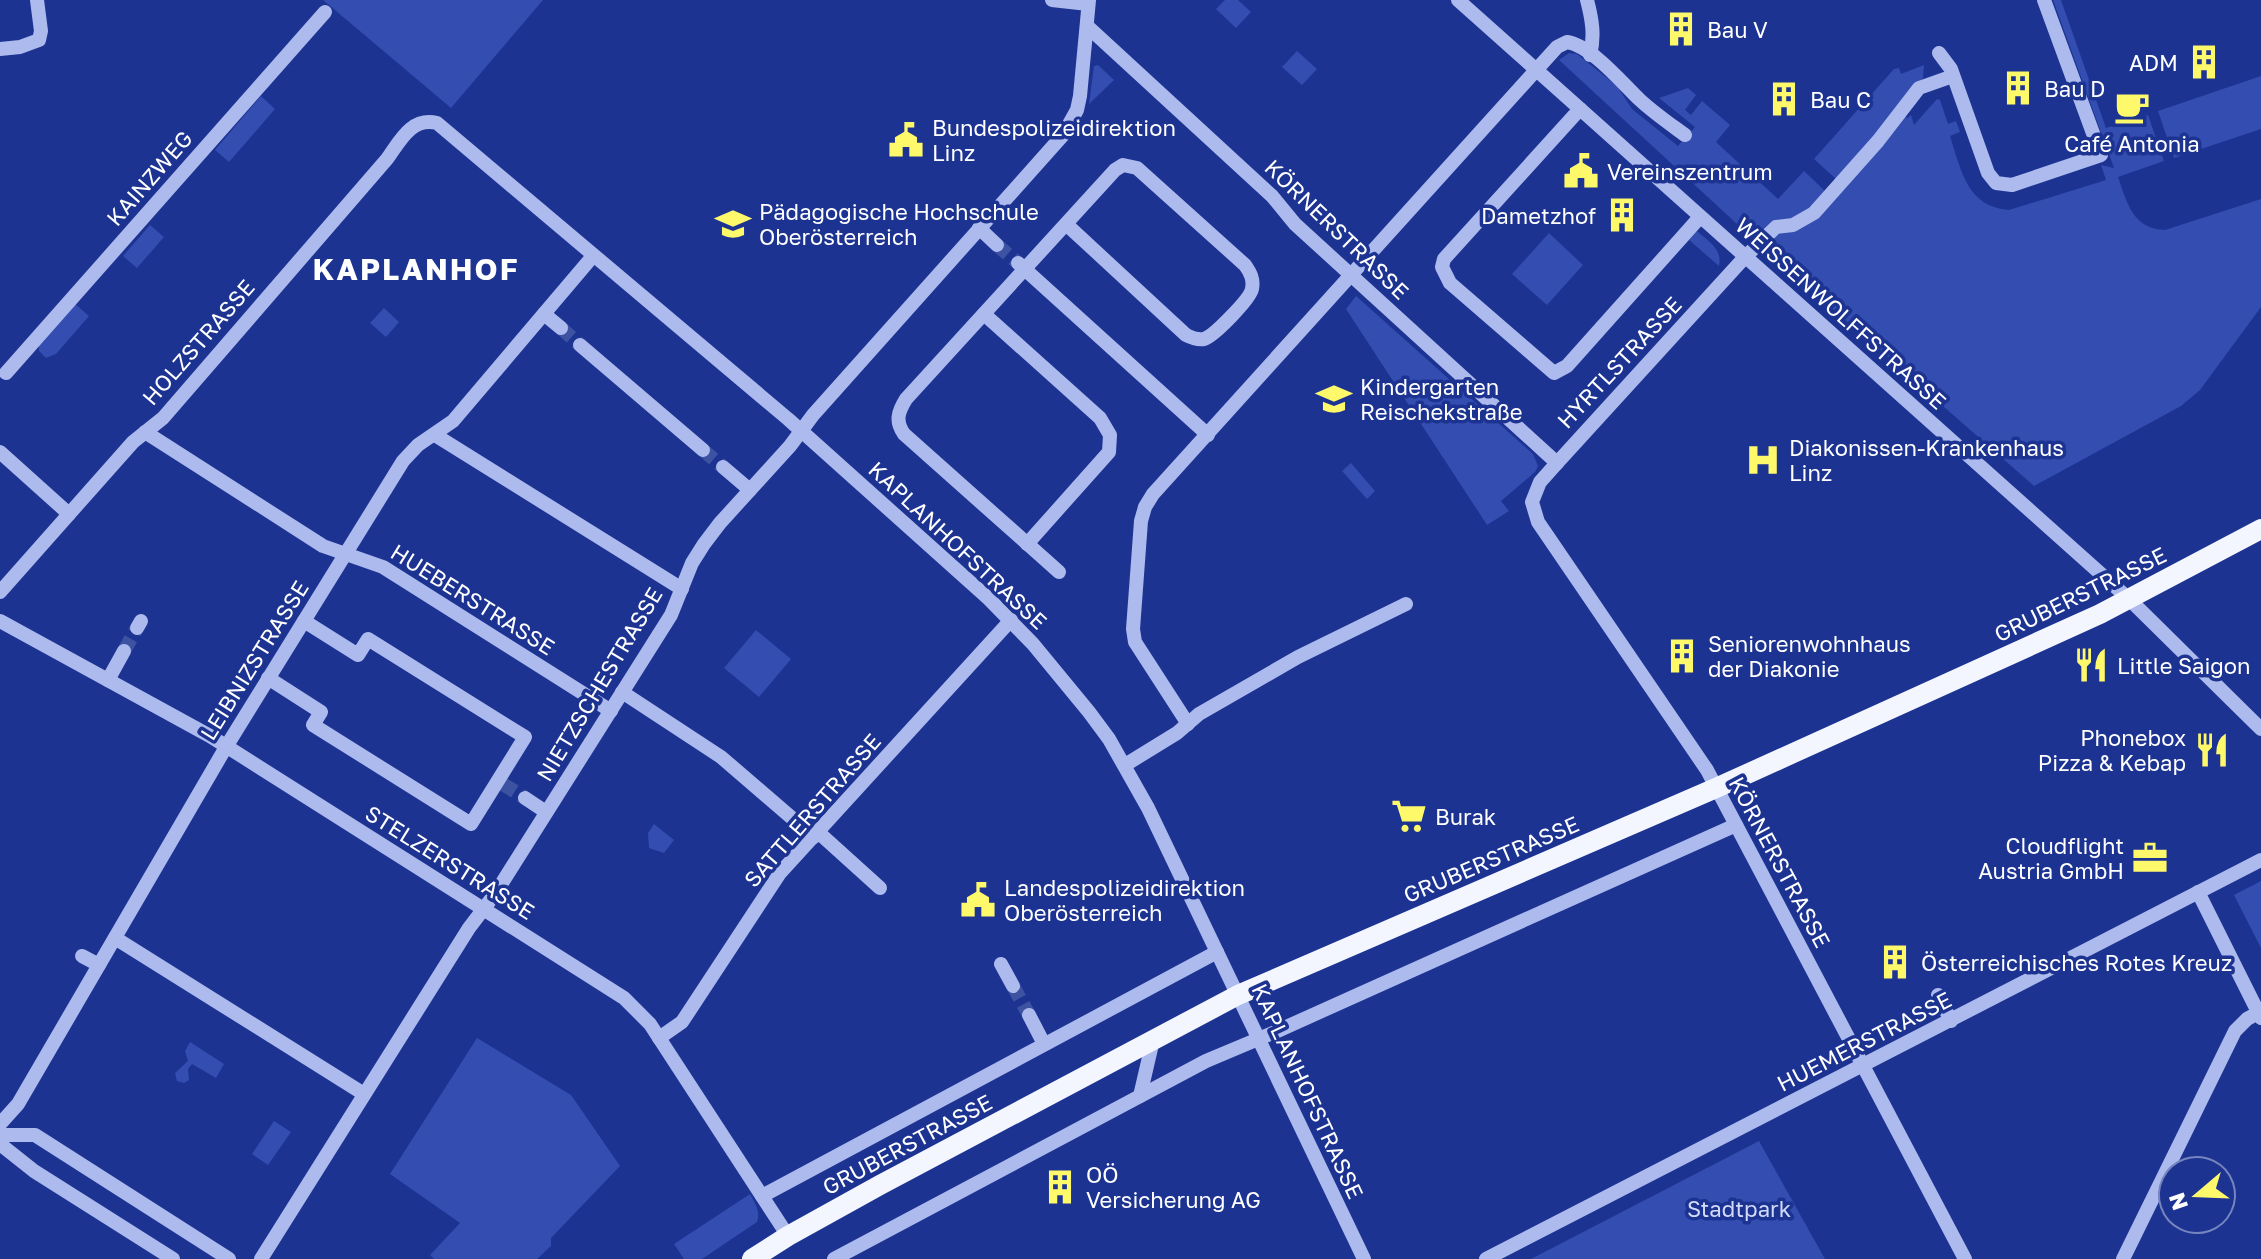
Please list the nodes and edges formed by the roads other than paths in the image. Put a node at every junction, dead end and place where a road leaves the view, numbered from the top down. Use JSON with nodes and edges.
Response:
{"nodes":[{"id":1,"x":37,"y":0,"type":"edge"},
{"id":2,"x":1052,"y":0,"type":"edge"},
{"id":3,"x":1458,"y":0,"type":"edge"},
{"id":4,"x":1587,"y":0,"type":"edge"},
{"id":5,"x":2044,"y":0,"type":"edge"},
{"id":6,"x":1088,"y":2,"type":"edge"},
{"id":7,"x":325,"y":12,"type":"dead end"},
{"id":8,"x":1087,"y":26,"type":"junction"},
{"id":9,"x":0,"y":49,"type":"edge"},
{"id":10,"x":1939,"y":53,"type":"dead end"},
{"id":11,"x":1590,"y":55,"type":"junction"},
{"id":12,"x":1535,"y":69,"type":"junction"},
{"id":13,"x":1953,"y":76,"type":"junction"},
{"id":14,"x":1580,"y":109,"type":"junction"},
{"id":15,"x":427,"y":121,"type":"joint"},
{"id":16,"x":1685,"y":135,"type":"dead end"},
{"id":17,"x":1700,"y":217,"type":"junction"},
{"id":18,"x":1066,"y":224,"type":"junction"},
{"id":19,"x":979,"y":228,"type":"junction"},
{"id":20,"x":997,"y":245,"type":"tunnel mouth"},
{"id":21,"x":593,"y":256,"type":"junction"},
{"id":22,"x":1745,"y":257,"type":"junction"},
{"id":23,"x":1021,"y":266,"type":"junction"},
{"id":24,"x":1352,"y":277,"type":"junction"},
{"id":25,"x":544,"y":314,"type":"junction"},
{"id":26,"x":984,"y":314,"type":"junction"},
{"id":27,"x":561,"y":328,"type":"tunnel mouth"},
{"id":28,"x":580,"y":345,"type":"tunnel mouth"},
{"id":29,"x":6,"y":373,"type":"dead end"},
{"id":30,"x":801,"y":430,"type":"junction"},
{"id":31,"x":145,"y":432,"type":"junction"},
{"id":32,"x":435,"y":435,"type":"junction"},
{"id":33,"x":1208,"y":435,"type":"junction"},
{"id":34,"x":703,"y":450,"type":"tunnel mouth"},
{"id":35,"x":0,"y":452,"type":"edge"},
{"id":36,"x":1557,"y":463,"type":"junction"},
{"id":37,"x":723,"y":467,"type":"tunnel mouth"},
{"id":38,"x":750,"y":490,"type":"junction"},
{"id":39,"x":1532,"y":502,"type":"joint"},
{"id":40,"x":69,"y":514,"type":"junction"},
{"id":41,"x":2261,"y":529,"type":"edge"},
{"id":42,"x":1027,"y":544,"type":"junction"},
{"id":43,"x":345,"y":554,"type":"junction"},
{"id":44,"x":1059,"y":572,"type":"dead end"},
{"id":45,"x":682,"y":589,"type":"junction"},
{"id":46,"x":0,"y":592,"type":"edge"},
{"id":47,"x":2129,"y":599,"type":"junction"},
{"id":48,"x":1406,"y":604,"type":"dead end"},
{"id":49,"x":1011,"y":620,"type":"junction"},
{"id":50,"x":0,"y":621,"type":"edge"},
{"id":51,"x":304,"y":621,"type":"junction"},
{"id":52,"x":124,"y":651,"type":"tunnel mouth"},
{"id":53,"x":268,"y":678,"type":"junction"},
{"id":54,"x":108,"y":680,"type":"junction"},
{"id":55,"x":622,"y":692,"type":"junction"},
{"id":56,"x":611,"y":711,"type":"junction"},
{"id":57,"x":1188,"y":724,"type":"junction"},
{"id":58,"x":2261,"y":729,"type":"edge"},
{"id":59,"x":226,"y":747,"type":"junction"},
{"id":60,"x":1125,"y":765,"type":"junction"},
{"id":61,"x":1716,"y":788,"type":"junction"},
{"id":62,"x":525,"y":798,"type":"tunnel mouth"},
{"id":63,"x":546,"y":812,"type":"junction"},
{"id":64,"x":1736,"y":825,"type":"junction"},
{"id":65,"x":816,"y":835,"type":"junction"},
{"id":66,"x":2261,"y":860,"type":"edge"},
{"id":67,"x":880,"y":888,"type":"dead end"},
{"id":68,"x":2198,"y":892,"type":"junction"},
{"id":69,"x":484,"y":909,"type":"junction"},
{"id":70,"x":115,"y":938,"type":"junction"},
{"id":71,"x":1217,"y":952,"type":"junction"},
{"id":72,"x":82,"y":956,"type":"dead end"},
{"id":73,"x":1001,"y":964,"type":"dead end"},
{"id":74,"x":99,"y":965,"type":"junction"},
{"id":75,"x":1013,"y":986,"type":"tunnel mouth"},
{"id":76,"x":1238,"y":995,"type":"junction"},
{"id":77,"x":1938,"y":995,"type":"dead end"},
{"id":78,"x":1029,"y":1015,"type":"tunnel mouth"},
{"id":79,"x":2259,"y":1016,"type":"edge"},
{"id":80,"x":1951,"y":1021,"type":"junction"},
{"id":81,"x":659,"y":1038,"type":"junction"},
{"id":82,"x":1153,"y":1040,"type":"junction"},
{"id":83,"x":1259,"y":1040,"type":"junction"},
{"id":84,"x":1044,"y":1044,"type":"junction"},
{"id":85,"x":1864,"y":1067,"type":"junction"},
{"id":86,"x":364,"y":1094,"type":"junction"},
{"id":87,"x":1140,"y":1096,"type":"junction"},
{"id":88,"x":0,"y":1124,"type":"edge"},
{"id":89,"x":0,"y":1135,"type":"edge"},
{"id":90,"x":0,"y":1144,"type":"edge"},
{"id":91,"x":762,"y":1196,"type":"junction"},
{"id":92,"x":788,"y":1236,"type":"junction"},
{"id":93,"x":173,"y":1259,"type":"edge"},
{"id":94,"x":229,"y":1259,"type":"edge"},
{"id":95,"x":261,"y":1259,"type":"edge"},
{"id":96,"x":752,"y":1259,"type":"edge"},
{"id":97,"x":834,"y":1259,"type":"edge"},
{"id":98,"x":1364,"y":1259,"type":"edge"},
{"id":99,"x":1486,"y":1259,"type":"edge"},
{"id":100,"x":1965,"y":1259,"type":"edge"},
{"id":101,"x":2123,"y":1259,"type":"edge"}],
"edges":[{"from":1,"to":9,"type":"street"},
{"from":2,"to":6,"type":"street"},
{"from":3,"to":12,"type":"street","name":"WEISSENWOLFFSTRASSE"},
{"from":4,"to":11,"type":"street"},
{"from":5,"to":13,"type":"street"},
{"from":6,"to":8,"type":"street","name":"NIETZSCHESTRASSE"},
{"from":7,"to":29,"type":"street","name":"KAINZWEG"},
{"from":8,"to":19,"type":"street","name":"NIETZSCHESTRASSE"},
{"from":8,"to":24,"type":"street","name":"KÖRNERSTRASSE"},
{"from":10,"to":13,"type":"street"},
{"from":11,"to":12,"type":"street"},
{"from":11,"to":16,"type":"street"},
{"from":12,"to":14,"type":"street","name":"WEISSENWOLFFSTRASSE"},
{"from":12,"to":24,"type":"street"},
{"from":13,"to":22,"type":"street","name":"HYRTLSTRASSE"},
{"from":14,"to":17,"type":"street","name":"WEISSENWOLFFSTRASSE"},
{"from":14,"to":17,"type":"street"},
{"from":15,"to":21,"type":"street","name":"KAPLANHOFSTRASSE"},
{"from":15,"to":31,"type":"street","name":"HOLZSTRASSE"},
{"from":17,"to":22,"type":"street","name":"WEISSENWOLFFSTRASSE"},
{"from":18,"to":18,"type":"street"},
{"from":18,"to":23,"type":"street"},
{"from":19,"to":20,"type":"street"},
{"from":19,"to":30,"type":"street","name":"NIETZSCHESTRASSE"},
{"from":21,"to":25,"type":"street","name":"LEIBNIZSTRASSE"},
{"from":21,"to":30,"type":"street","name":"KAPLANHOFSTRASSE"},
{"from":22,"to":36,"type":"street","name":"HYRTLSTRASSE"},
{"from":22,"to":47,"type":"street","name":"WEISSENWOLFFSTRASSE"},
{"from":23,"to":26,"type":"street"},
{"from":23,"to":33,"type":"street"},
{"from":24,"to":33,"type":"street"},
{"from":24,"to":36,"type":"street","name":"KÖRNERSTRASSE"},
{"from":25,"to":27,"type":"street"},
{"from":25,"to":32,"type":"street","name":"LEIBNIZSTRASSE"},
{"from":26,"to":42,"type":"street"},
{"from":26,"to":42,"type":"street"},
{"from":28,"to":34,"type":"street"},
{"from":30,"to":38,"type":"street","name":"NIETZSCHESTRASSE"},
{"from":30,"to":49,"type":"street","name":"KAPLANHOFSTRASSE"},
{"from":31,"to":40,"type":"street","name":"HOLZSTRASSE"},
{"from":31,"to":43,"type":"street","name":"HUEBERSTRASSE"},
{"from":32,"to":43,"type":"street","name":"LEIBNIZSTRASSE"},
{"from":32,"to":45,"type":"street"},
{"from":33,"to":57,"type":"street"},
{"from":35,"to":40,"type":"street"},
{"from":36,"to":39,"type":"street","name":"HYRTLSTRASSE"},
{"from":37,"to":38,"type":"street"},
{"from":38,"to":45,"type":"street","name":"NIETZSCHESTRASSE"},
{"from":39,"to":61,"type":"street","name":"KÖRNERSTRASSE"},
{"from":40,"to":46,"type":"street","name":"HOLZSTRASSE"},
{"from":41,"to":47,"type":"main road","name":"GRUBERSTRASSE"},
{"from":42,"to":44,"type":"street"},
{"from":43,"to":51,"type":"street","name":"LEIBNIZSTRASSE"},
{"from":43,"to":56,"type":"street","name":"HUEBERSTRASSE"},
{"from":45,"to":55,"type":"street","name":"NIETZSCHESTRASSE"},
{"from":47,"to":58,"type":"street","name":"WEISSENWOLFFSTRASSE"},
{"from":47,"to":61,"type":"main road","name":"GRUBERSTRASSE"},
{"from":48,"to":57,"type":"street"},
{"from":49,"to":60,"type":"street","name":"KAPLANHOFSTRASSE"},
{"from":49,"to":65,"type":"street","name":"SATTLERSTRASSE"},
{"from":50,"to":54,"type":"street","name":"STELZERSTRASSE"},
{"from":51,"to":53,"type":"street","name":"LEIBNIZSTRASSE"},
{"from":51,"to":53,"type":"street"},
{"from":52,"to":54,"type":"street"},
{"from":53,"to":59,"type":"street","name":"LEIBNIZSTRASSE"},
{"from":54,"to":59,"type":"street","name":"STELZERSTRASSE"},
{"from":55,"to":56,"type":"street","name":"NIETZSCHESTRASSE"},
{"from":55,"to":65,"type":"street"},
{"from":56,"to":63,"type":"street","name":"NIETZSCHESTRASSE"},
{"from":57,"to":60,"type":"street"},
{"from":59,"to":69,"type":"street","name":"STELZERSTRASSE"},
{"from":59,"to":70,"type":"street","name":"LEIBNIZSTRASSE"},
{"from":60,"to":71,"type":"street","name":"KAPLANHOFSTRASSE"},
{"from":61,"to":64,"type":"street","name":"KÖRNERSTRASSE"},
{"from":61,"to":76,"type":"main road","name":"GRUBERSTRASSE"},
{"from":62,"to":63,"type":"street"},
{"from":63,"to":69,"type":"street","name":"NIETZSCHESTRASSE"},
{"from":64,"to":83,"type":"street"},
{"from":64,"to":85,"type":"street","name":"KÖRNERSTRASSE"},
{"from":65,"to":67,"type":"street"},
{"from":65,"to":81,"type":"street","name":"SATTLERSTRASSE"},
{"from":66,"to":68,"type":"street","name":"HUEMERSTRASSE"},
{"from":68,"to":79,"type":"street"},
{"from":68,"to":80,"type":"street","name":"HUEMERSTRASSE"},
{"from":69,"to":81,"type":"street","name":"STELZERSTRASSE"},
{"from":69,"to":86,"type":"street","name":"NIETZSCHESTRASSE"},
{"from":70,"to":74,"type":"street","name":"LEIBNIZSTRASSE"},
{"from":70,"to":86,"type":"street"},
{"from":71,"to":76,"type":"street","name":"KAPLANHOFSTRASSE"},
{"from":71,"to":84,"type":"street"},
{"from":72,"to":74,"type":"street"},
{"from":73,"to":75,"type":"street"},
{"from":74,"to":88,"type":"street","name":"LEIBNIZSTRASSE"},
{"from":76,"to":82,"type":"main road","name":"GRUBERSTRASSE"},
{"from":76,"to":83,"type":"street","name":"KAPLANHOFSTRASSE"},
{"from":77,"to":80,"type":"street"},
{"from":78,"to":84,"type":"street"},
{"from":79,"to":101,"type":"street"},
{"from":80,"to":85,"type":"street","name":"HUEMERSTRASSE"},
{"from":81,"to":91,"type":"street","name":"STELZERSTRASSE"},
{"from":82,"to":87,"type":"street"},
{"from":82,"to":92,"type":"main road","name":"GRUBERSTRASSE"},
{"from":83,"to":87,"type":"street"},
{"from":83,"to":98,"type":"street","name":"KAPLANHOFSTRASSE"},
{"from":84,"to":91,"type":"street"},
{"from":85,"to":99,"type":"street","name":"HUEMERSTRASSE"},
{"from":85,"to":100,"type":"street","name":"KÖRNERSTRASSE"},
{"from":86,"to":95,"type":"street","name":"NIETZSCHESTRASSE"},
{"from":87,"to":97,"type":"street"},
{"from":89,"to":94,"type":"street"},
{"from":90,"to":93,"type":"street"},
{"from":91,"to":92,"type":"street","name":"STELZERSTRASSE"},
{"from":92,"to":96,"type":"main road","name":"GRUBERSTRASSE"}]}
